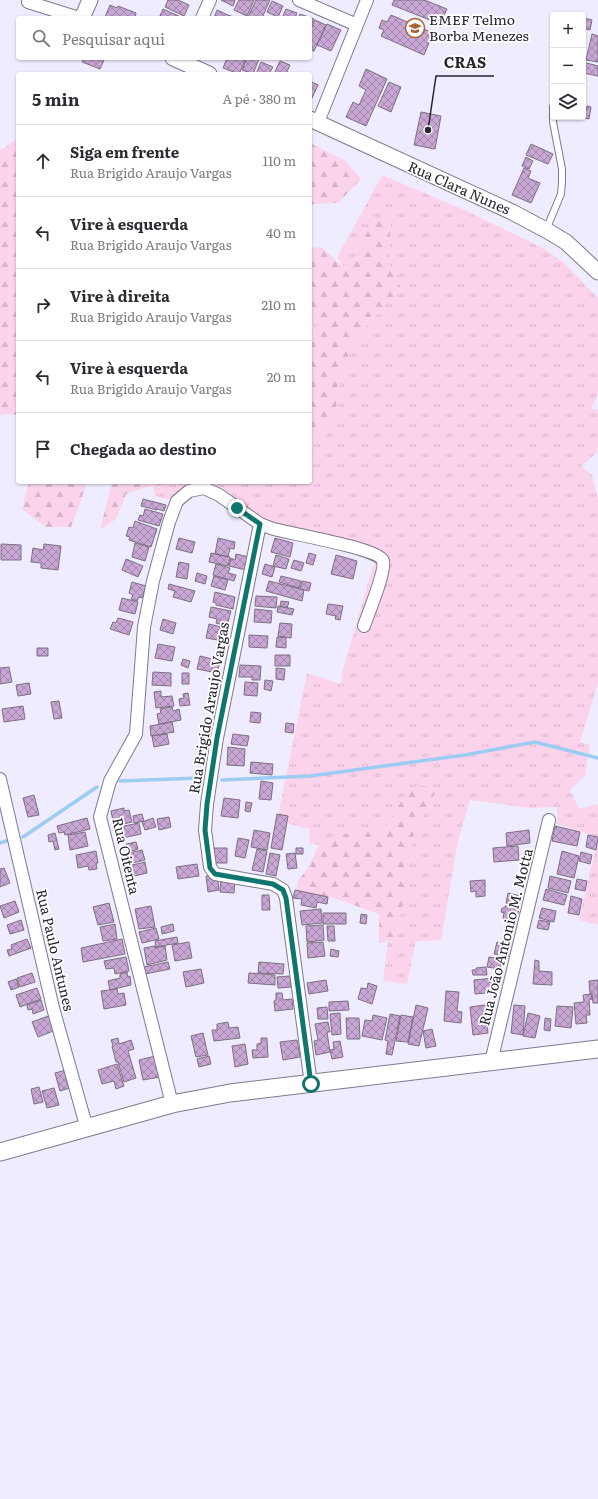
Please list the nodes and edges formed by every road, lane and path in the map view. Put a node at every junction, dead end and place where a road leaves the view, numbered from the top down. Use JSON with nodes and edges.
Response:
{"nodes":[{"id":1,"x":90,"y":0,"type":"edge"},
{"id":2,"x":210,"y":0,"type":"edge"},
{"id":3,"x":299,"y":0,"type":"edge"},
{"id":4,"x":367,"y":0,"type":"edge"},
{"id":5,"x":28,"y":2,"type":"dead end"},
{"id":6,"x":74,"y":16,"type":"edge"},
{"id":7,"x":81,"y":16,"type":"edge"},
{"id":8,"x":203,"y":16,"type":"edge"},
{"id":9,"x":357,"y":25,"type":"junction"},
{"id":10,"x":181,"y":60,"type":"edge"},
{"id":11,"x":205,"y":72,"type":"edge"},
{"id":12,"x":553,"y":120,"type":"edge"},
{"id":13,"x":314,"y":121,"type":"edge"},
{"id":14,"x":546,"y":230,"type":"junction"},
{"id":15,"x":598,"y":272,"type":"edge"},
{"id":16,"x":260,"y":524,"type":"junction"},
{"id":17,"x":364,"y":626,"type":"dead end"},
{"id":18,"x":0,"y":779,"type":"edge"},
{"id":19,"x":550,"y":820,"type":"dead end"},
{"id":20,"x":598,"y":1049,"type":"edge"},
{"id":21,"x":491,"y":1062,"type":"junction"},
{"id":22,"x":311,"y":1084,"type":"junction"},
{"id":23,"x":172,"y":1104,"type":"junction"},
{"id":24,"x":88,"y":1126,"type":"junction"},
{"id":25,"x":0,"y":1152,"type":"edge"}],
"edges":[{"from":1,"to":7,"type":"street"},
{"from":2,"to":8,"type":"street"},
{"from":3,"to":9,"type":"street"},
{"from":4,"to":9,"type":"street"},
{"from":5,"to":6,"type":"street"},
{"from":9,"to":13,"type":"street"},
{"from":10,"to":11,"type":"street"},
{"from":12,"to":14,"type":"lane"},
{"from":13,"to":14,"type":"street","name":"Rua Clara Nunes"},
{"from":14,"to":15,"type":"street","name":"Rua Clara Nunes"},
{"from":16,"to":17,"type":"street"},
{"from":16,"to":22,"type":"street","name":"Rua Brigido Araujo Vargas"},
{"from":16,"to":23,"type":"street","name":"Rua Oitenta"},
{"from":18,"to":24,"type":"street","name":"Rua Paulo Antunes"},
{"from":19,"to":21,"type":"street","name":"Rua João Antonio M. Motta"},
{"from":20,"to":21,"type":"main road"},
{"from":21,"to":22,"type":"main road"},
{"from":22,"to":23,"type":"main road"},
{"from":23,"to":24,"type":"main road"},
{"from":24,"to":25,"type":"main road"}]}
